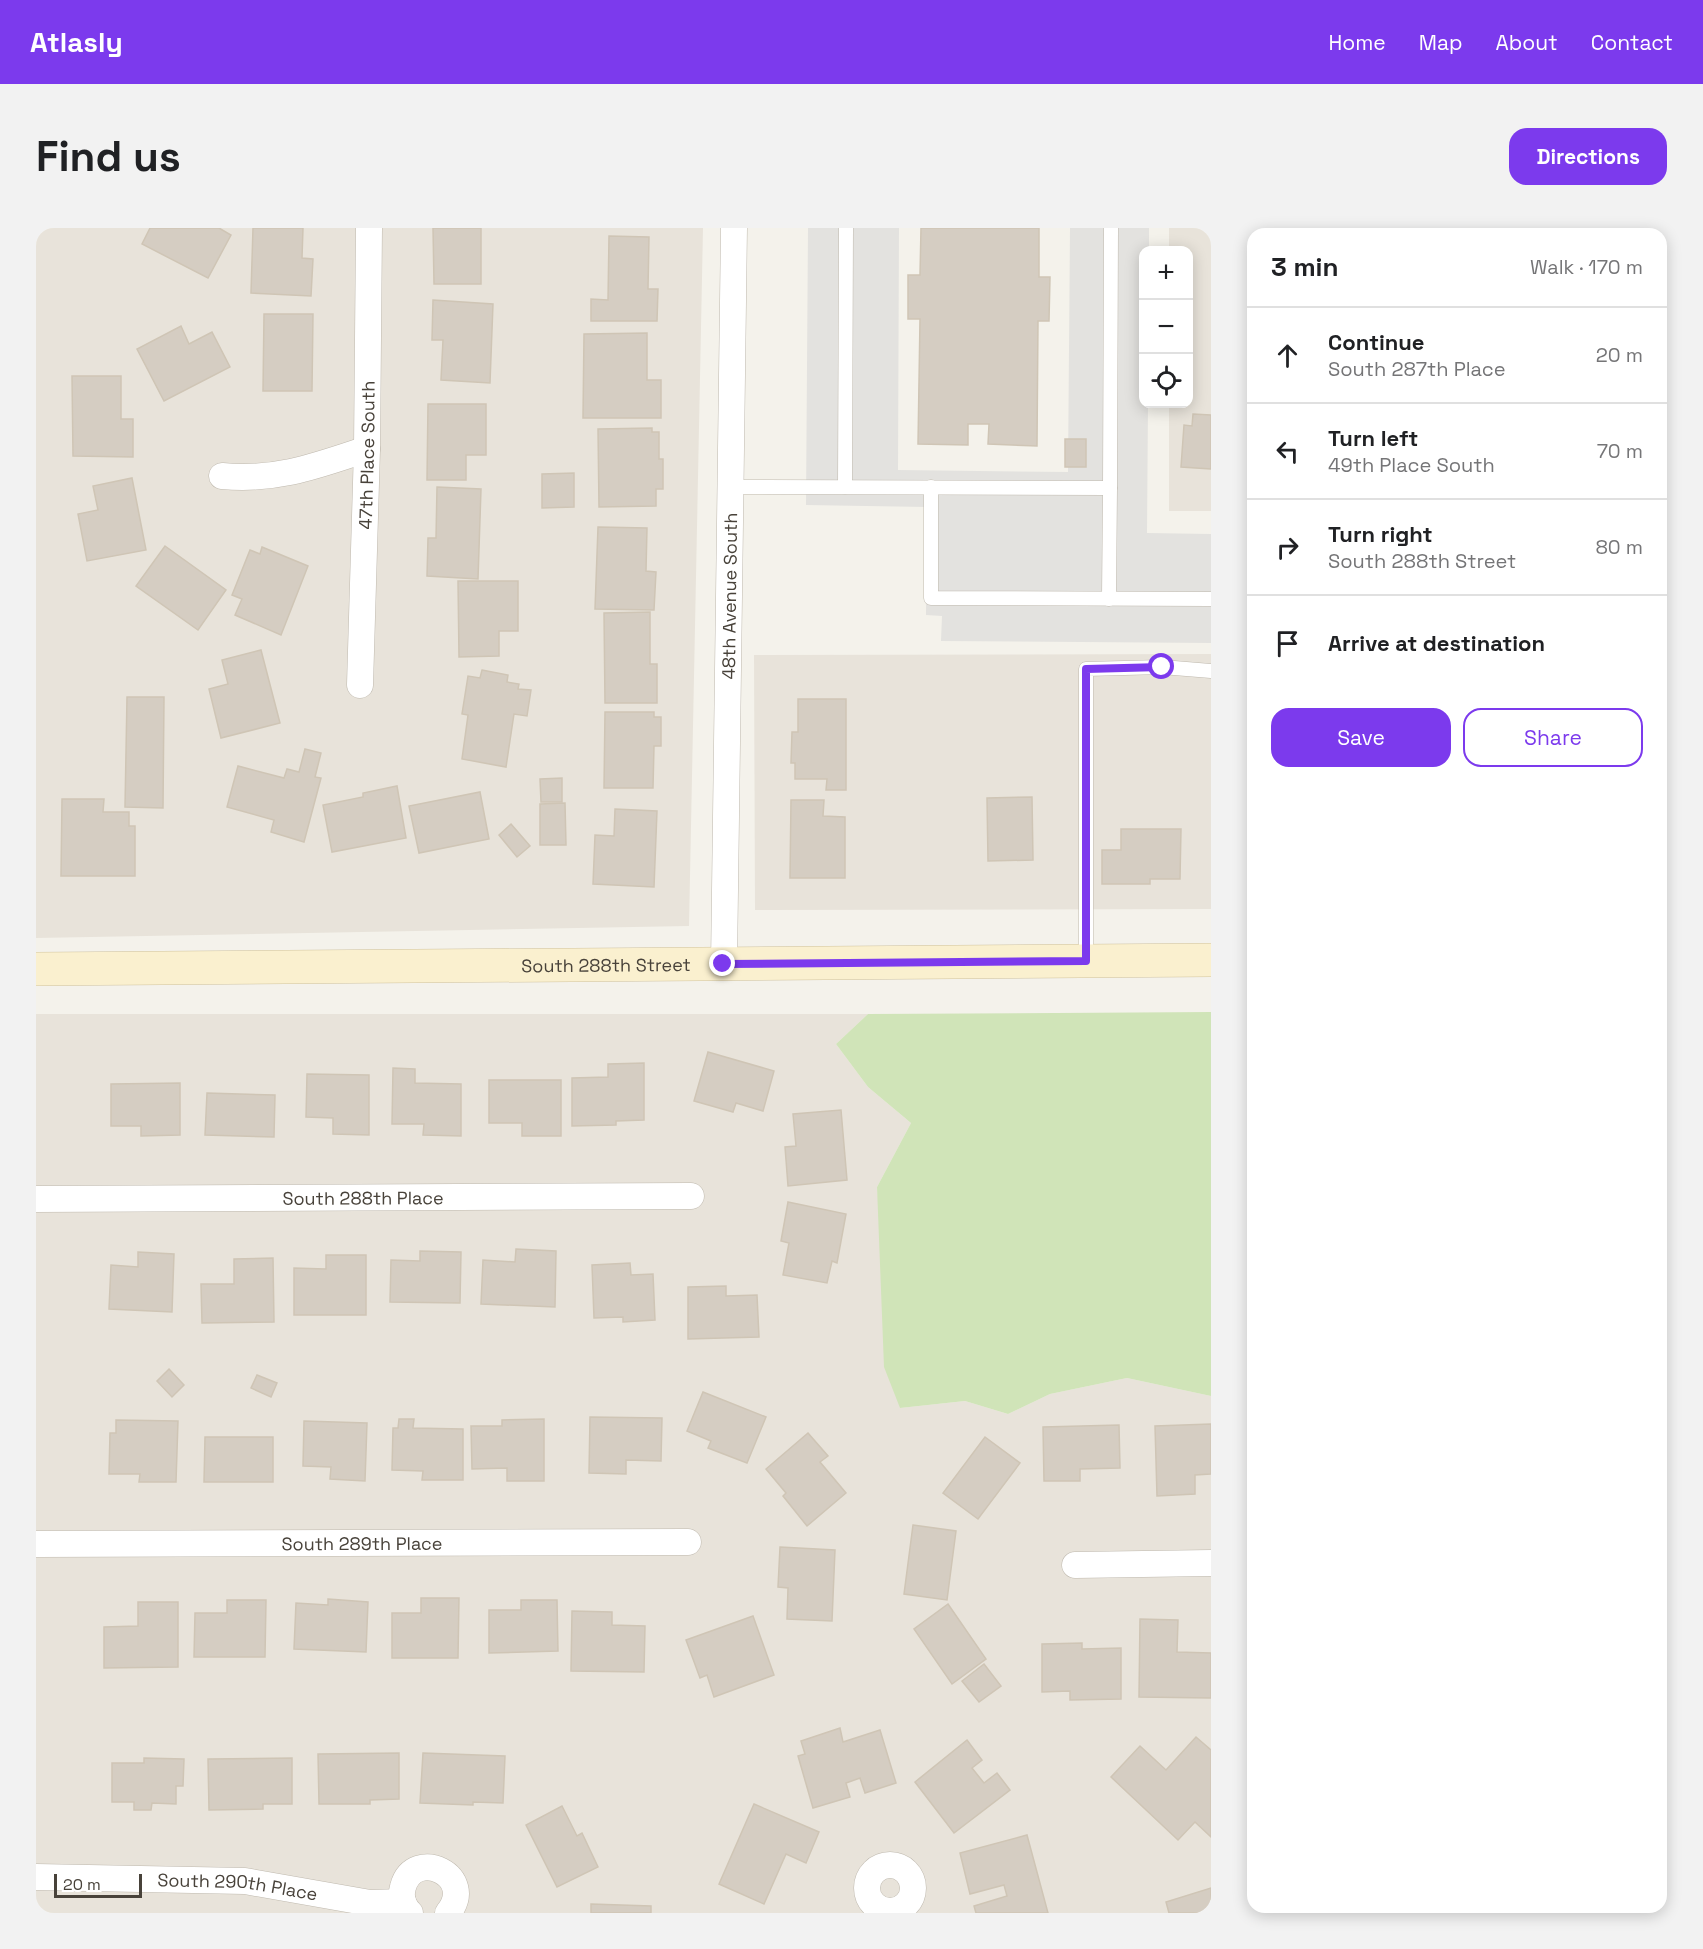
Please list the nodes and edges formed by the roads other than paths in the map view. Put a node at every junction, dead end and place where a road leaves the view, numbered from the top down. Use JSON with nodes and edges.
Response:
{"nodes":[{"id":1,"x":369,"y":228,"type":"edge"},
{"id":2,"x":734,"y":228,"type":"edge"},
{"id":3,"x":846,"y":228,"type":"edge"},
{"id":4,"x":1111,"y":228,"type":"edge"},
{"id":5,"x":367,"y":448,"type":"junction"},
{"id":6,"x":222,"y":476,"type":"dead end"},
{"id":7,"x":730,"y":487,"type":"junction"},
{"id":8,"x":845,"y":487,"type":"junction"},
{"id":9,"x":931,"y":487,"type":"junction"},
{"id":10,"x":1110,"y":488,"type":"junction"},
{"id":11,"x":1109,"y":599,"type":"junction"},
{"id":12,"x":1211,"y":599,"type":"edge"},
{"id":13,"x":1211,"y":671,"type":"edge"},
{"id":14,"x":360,"y":685,"type":"dead end"},
{"id":15,"x":1211,"y":960,"type":"edge"},
{"id":16,"x":1086,"y":961,"type":"junction"},
{"id":17,"x":723,"y":964,"type":"junction"},
{"id":18,"x":36,"y":969,"type":"edge"},
{"id":19,"x":691,"y":1196,"type":"dead end"},
{"id":20,"x":36,"y":1199,"type":"edge"},
{"id":21,"x":688,"y":1542,"type":"dead end"},
{"id":22,"x":36,"y":1544,"type":"edge"},
{"id":23,"x":1211,"y":1563,"type":"edge"},
{"id":24,"x":1075,"y":1566,"type":"dead end"},
{"id":25,"x":36,"y":1877,"type":"edge"},
{"id":26,"x":406,"y":1907,"type":"edge"},
{"id":27,"x":448,"y":1913,"type":"edge"}],
"edges":[{"from":1,"to":5,"type":"street","name":"47th Place South"},
{"from":2,"to":7,"type":"street","name":"48th Avenue South"},
{"from":3,"to":8,"type":"lane"},
{"from":4,"to":10,"type":"lane"},
{"from":5,"to":6,"type":"street"},
{"from":5,"to":14,"type":"street","name":"47th Place South"},
{"from":7,"to":8,"type":"lane"},
{"from":7,"to":17,"type":"street","name":"48th Avenue South"},
{"from":8,"to":9,"type":"lane"},
{"from":9,"to":10,"type":"lane"},
{"from":9,"to":11,"type":"lane"},
{"from":10,"to":11,"type":"lane"},
{"from":11,"to":12,"type":"lane"},
{"from":13,"to":16,"type":"lane"},
{"from":15,"to":16,"type":"main road","name":"South 288th Street"},
{"from":16,"to":17,"type":"main road","name":"South 288th Street"},
{"from":17,"to":18,"type":"main road","name":"South 288th Street"},
{"from":19,"to":20,"type":"street","name":"South 288th Place"},
{"from":21,"to":22,"type":"street","name":"South 289th Place"},
{"from":23,"to":24,"type":"street"},
{"from":25,"to":26,"type":"street","name":"South 290th Place"},
{"from":26,"to":27,"type":"street","name":"South 290th Place"}]}
